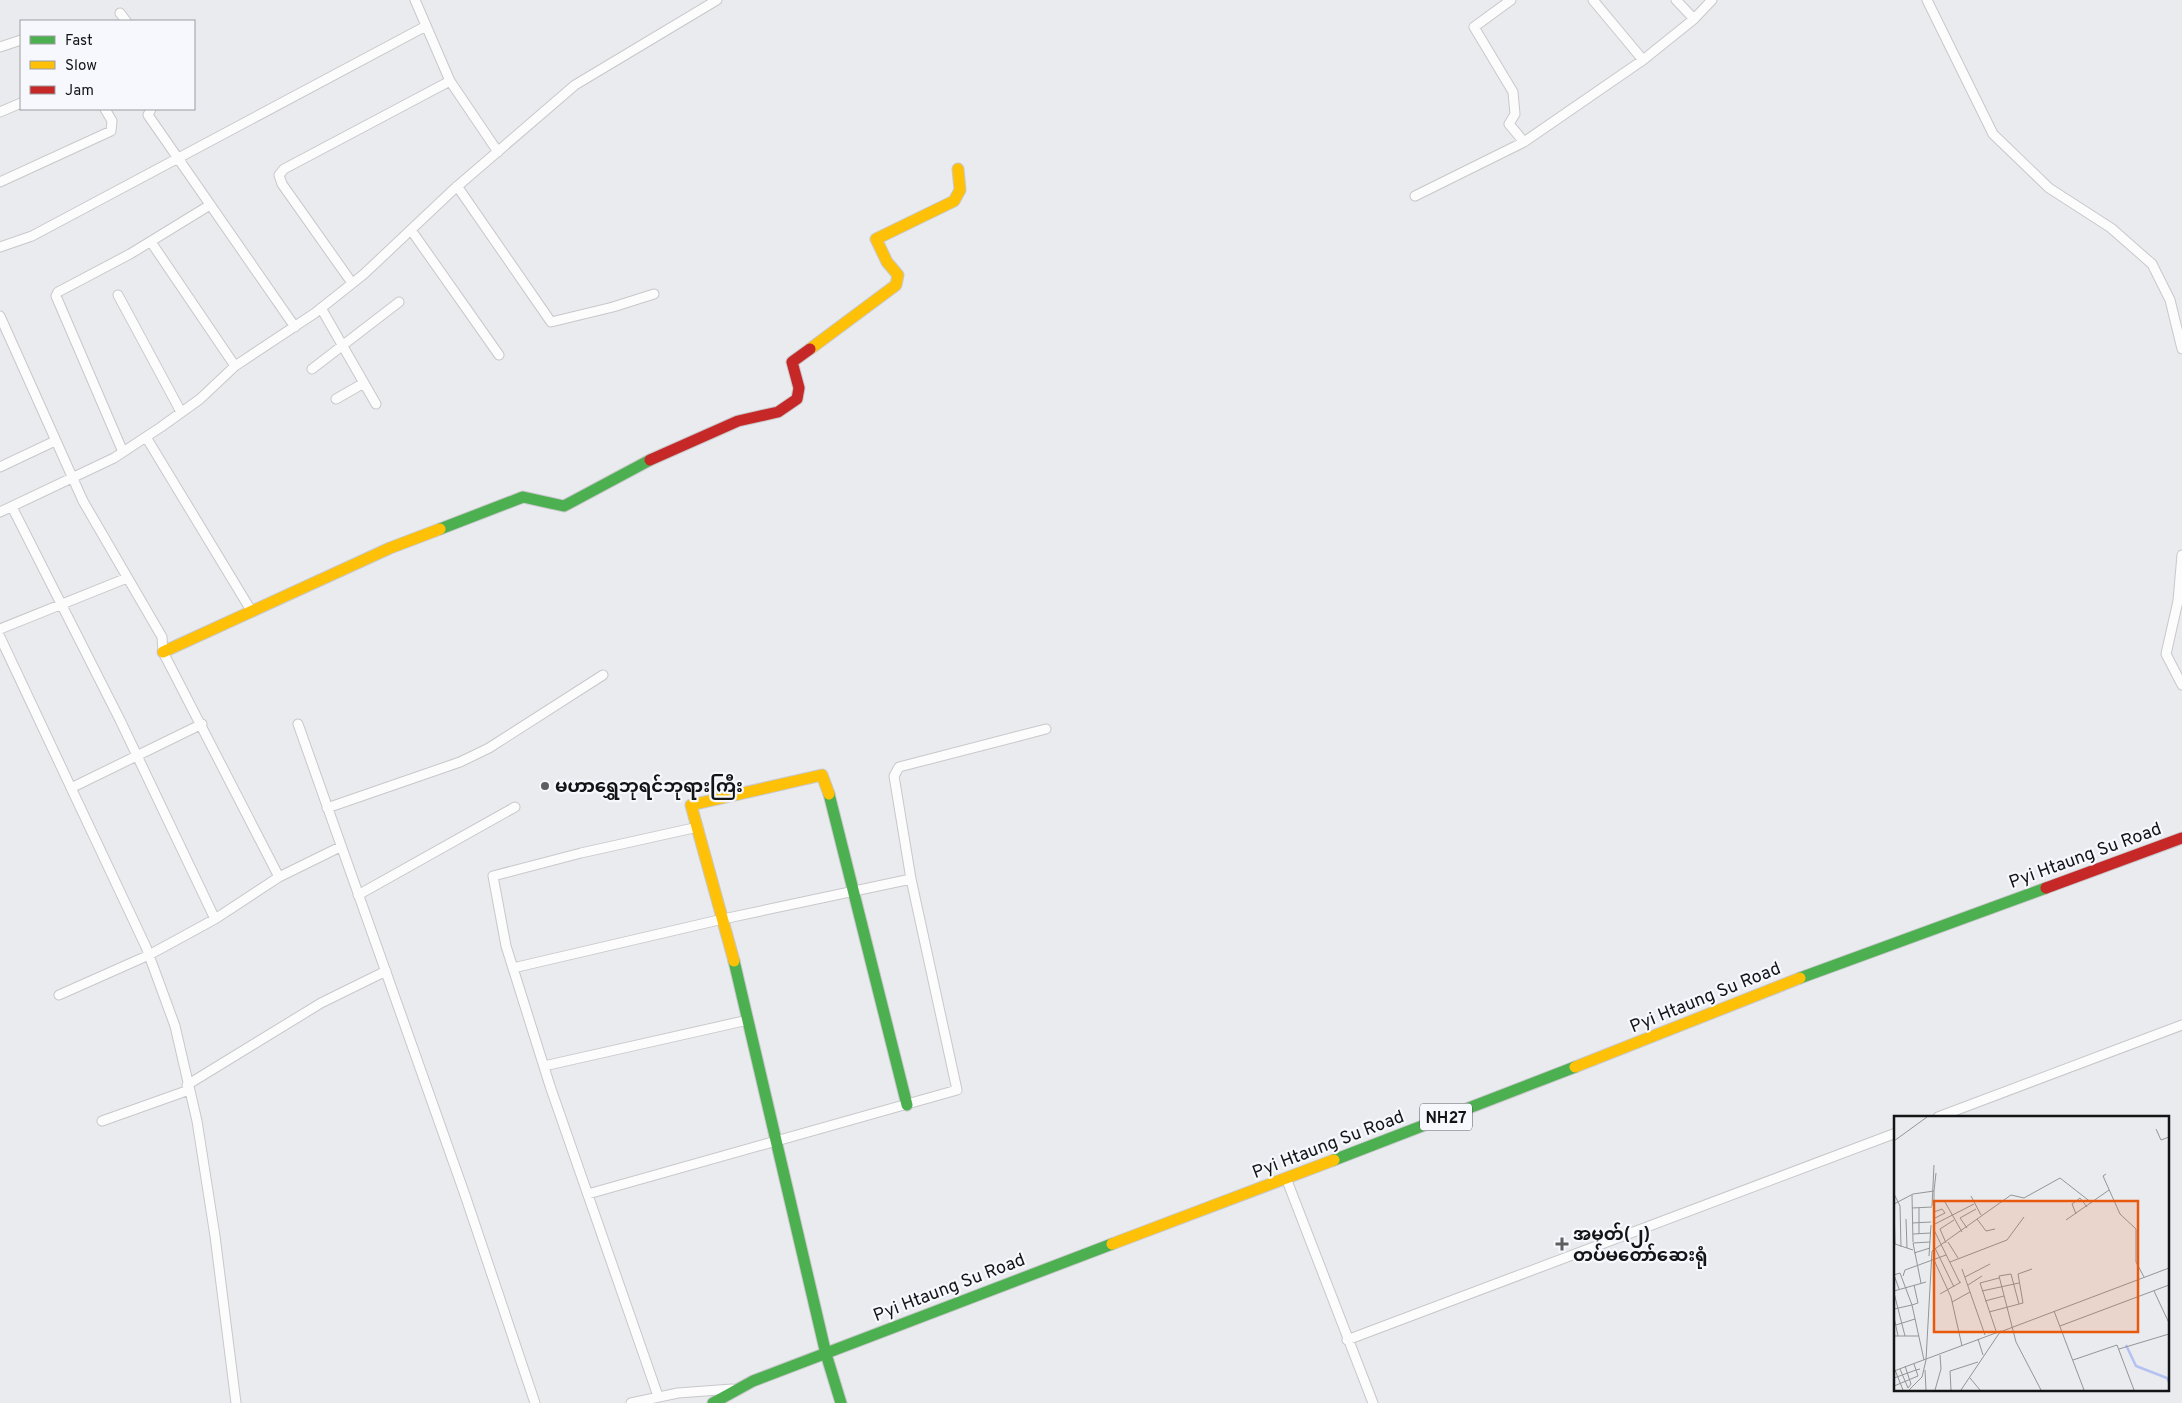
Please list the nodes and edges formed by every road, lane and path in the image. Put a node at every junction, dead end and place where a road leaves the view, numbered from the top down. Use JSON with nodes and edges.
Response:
{"nodes":[{"id":1,"x":415,"y":0,"type":"edge"},
{"id":2,"x":717,"y":0,"type":"edge"},
{"id":3,"x":1511,"y":0,"type":"edge"},
{"id":4,"x":1593,"y":0,"type":"edge"},
{"id":5,"x":1676,"y":0,"type":"edge"},
{"id":6,"x":1712,"y":0,"type":"edge"},
{"id":7,"x":1928,"y":0,"type":"edge"},
{"id":8,"x":120,"y":13,"type":"dead end"},
{"id":9,"x":1694,"y":19,"type":"junction"},
{"id":10,"x":125,"y":20,"type":"edge"},
{"id":11,"x":426,"y":26,"type":"junction"},
{"id":12,"x":20,"y":40,"type":"edge"},
{"id":13,"x":0,"y":46,"type":"edge"},
{"id":14,"x":1643,"y":60,"type":"junction"},
{"id":15,"x":450,"y":81,"type":"junction"},
{"id":16,"x":20,"y":103,"type":"edge"},
{"id":17,"x":106,"y":110,"type":"edge"},
{"id":18,"x":150,"y":110,"type":"edge"},
{"id":19,"x":0,"y":112,"type":"edge"},
{"id":20,"x":1524,"y":142,"type":"junction"},
{"id":21,"x":498,"y":152,"type":"junction"},
{"id":22,"x":179,"y":159,"type":"junction"},
{"id":23,"x":958,"y":169,"type":"dead end"},
{"id":24,"x":0,"y":182,"type":"edge"},
{"id":25,"x":457,"y":186,"type":"junction"},
{"id":26,"x":1415,"y":196,"type":"dead end"},
{"id":27,"x":210,"y":205,"type":"junction"},
{"id":28,"x":411,"y":230,"type":"junction"},
{"id":29,"x":151,"y":242,"type":"junction"},
{"id":30,"x":0,"y":248,"type":"edge"},
{"id":31,"x":352,"y":283,"type":"junction"},
{"id":32,"x":654,"y":294,"type":"dead end"},
{"id":33,"x":118,"y":295,"type":"dead end"},
{"id":34,"x":399,"y":302,"type":"dead end"},
{"id":35,"x":321,"y":308,"type":"junction"},
{"id":36,"x":0,"y":316,"type":"edge"},
{"id":37,"x":295,"y":326,"type":"junction"},
{"id":38,"x":343,"y":347,"type":"junction"},
{"id":39,"x":2182,"y":349,"type":"edge"},
{"id":40,"x":499,"y":355,"type":"dead end"},
{"id":41,"x":235,"y":366,"type":"junction"},
{"id":42,"x":312,"y":369,"type":"dead end"},
{"id":43,"x":364,"y":383,"type":"junction"},
{"id":44,"x":336,"y":399,"type":"dead end"},
{"id":45,"x":376,"y":404,"type":"dead end"},
{"id":46,"x":181,"y":412,"type":"junction"},
{"id":47,"x":146,"y":437,"type":"junction"},
{"id":48,"x":55,"y":441,"type":"junction"},
{"id":49,"x":124,"y":452,"type":"junction"},
{"id":50,"x":0,"y":467,"type":"edge"},
{"id":51,"x":72,"y":480,"type":"junction"},
{"id":52,"x":12,"y":507,"type":"junction"},
{"id":53,"x":0,"y":512,"type":"edge"},
{"id":54,"x":2182,"y":555,"type":"edge"},
{"id":55,"x":126,"y":578,"type":"junction"},
{"id":56,"x":60,"y":605,"type":"junction"},
{"id":57,"x":252,"y":612,"type":"junction"},
{"id":58,"x":0,"y":629,"type":"edge"},
{"id":59,"x":0,"y":637,"type":"edge"},
{"id":60,"x":163,"y":652,"type":"junction"},
{"id":61,"x":603,"y":675,"type":"dead end"},
{"id":62,"x":2182,"y":685,"type":"edge"},
{"id":63,"x":202,"y":724,"type":"junction"},
{"id":64,"x":298,"y":724,"type":"dead end"},
{"id":65,"x":1046,"y":729,"type":"dead end"},
{"id":66,"x":138,"y":757,"type":"junction"},
{"id":67,"x":72,"y":788,"type":"junction"},
{"id":68,"x":515,"y":807,"type":"dead end"},
{"id":69,"x":327,"y":808,"type":"junction"},
{"id":70,"x":698,"y":827,"type":"junction"},
{"id":71,"x":2182,"y":838,"type":"edge"},
{"id":72,"x":340,"y":847,"type":"junction"},
{"id":73,"x":279,"y":877,"type":"junction"},
{"id":74,"x":911,"y":880,"type":"junction"},
{"id":75,"x":853,"y":892,"type":"junction"},
{"id":76,"x":358,"y":895,"type":"junction"},
{"id":77,"x":215,"y":919,"type":"junction"},
{"id":78,"x":723,"y":919,"type":"junction"},
{"id":79,"x":149,"y":955,"type":"junction"},
{"id":80,"x":513,"y":968,"type":"junction"},
{"id":81,"x":386,"y":971,"type":"junction"},
{"id":82,"x":59,"y":995,"type":"dead end"},
{"id":83,"x":748,"y":1020,"type":"junction"},
{"id":84,"x":2182,"y":1025,"type":"edge"},
{"id":85,"x":544,"y":1066,"type":"junction"},
{"id":86,"x":188,"y":1088,"type":"junction"},
{"id":87,"x":907,"y":1105,"type":"junction"},
{"id":88,"x":1941,"y":1116,"type":"edge"},
{"id":89,"x":102,"y":1121,"type":"dead end"},
{"id":90,"x":1894,"y":1134,"type":"edge"},
{"id":91,"x":777,"y":1142,"type":"junction"},
{"id":92,"x":1286,"y":1178,"type":"junction"},
{"id":93,"x":588,"y":1194,"type":"junction"},
{"id":94,"x":1347,"y":1340,"type":"junction"},
{"id":95,"x":826,"y":1354,"type":"junction"},
{"id":96,"x":738,"y":1389,"type":"junction"},
{"id":97,"x":658,"y":1396,"type":"junction"},
{"id":98,"x":636,"y":1402,"type":"edge"},
{"id":99,"x":236,"y":1403,"type":"edge"},
{"id":100,"x":535,"y":1403,"type":"edge"},
{"id":101,"x":713,"y":1403,"type":"edge"},
{"id":102,"x":841,"y":1403,"type":"edge"},
{"id":103,"x":1373,"y":1403,"type":"edge"}],
"edges":[{"from":1,"to":11,"type":"street"},
{"from":2,"to":21,"type":"street"},
{"from":3,"to":20,"type":"street"},
{"from":4,"to":14,"type":"street"},
{"from":5,"to":9,"type":"street"},
{"from":6,"to":9,"type":"street"},
{"from":7,"to":39,"type":"street"},
{"from":8,"to":10,"type":"street"},
{"from":9,"to":14,"type":"street"},
{"from":11,"to":15,"type":"street"},
{"from":11,"to":22,"type":"street"},
{"from":12,"to":13,"type":"street"},
{"from":14,"to":20,"type":"street"},
{"from":15,"to":21,"type":"street"},
{"from":15,"to":31,"type":"street"},
{"from":16,"to":19,"type":"street"},
{"from":17,"to":24,"type":"street"},
{"from":18,"to":22,"type":"street"},
{"from":20,"to":26,"type":"street"},
{"from":21,"to":25,"type":"street"},
{"from":22,"to":27,"type":"street"},
{"from":22,"to":30,"type":"street"},
{"from":23,"to":57,"type":"main road"},
{"from":25,"to":28,"type":"street"},
{"from":25,"to":32,"type":"street"},
{"from":27,"to":29,"type":"street"},
{"from":27,"to":37,"type":"street"},
{"from":28,"to":31,"type":"street"},
{"from":28,"to":40,"type":"street"},
{"from":29,"to":41,"type":"street"},
{"from":29,"to":49,"type":"street"},
{"from":31,"to":35,"type":"street"},
{"from":33,"to":46,"type":"street"},
{"from":34,"to":38,"type":"street"},
{"from":35,"to":37,"type":"street"},
{"from":35,"to":38,"type":"street"},
{"from":36,"to":48,"type":"street"},
{"from":37,"to":41,"type":"street"},
{"from":38,"to":42,"type":"street"},
{"from":38,"to":43,"type":"street"},
{"from":41,"to":46,"type":"street"},
{"from":43,"to":44,"type":"street"},
{"from":43,"to":45,"type":"street"},
{"from":46,"to":47,"type":"street"},
{"from":47,"to":49,"type":"street"},
{"from":47,"to":57,"type":"street"},
{"from":48,"to":50,"type":"street"},
{"from":48,"to":51,"type":"street"},
{"from":49,"to":51,"type":"street"},
{"from":51,"to":52,"type":"street"},
{"from":51,"to":55,"type":"street"},
{"from":52,"to":53,"type":"street"},
{"from":52,"to":56,"type":"street"},
{"from":54,"to":62,"type":"street"},
{"from":55,"to":56,"type":"street"},
{"from":55,"to":60,"type":"street"},
{"from":56,"to":58,"type":"street"},
{"from":56,"to":66,"type":"street"},
{"from":57,"to":60,"type":"main road"},
{"from":59,"to":67,"type":"street"},
{"from":60,"to":63,"type":"street"},
{"from":61,"to":69,"type":"street"},
{"from":63,"to":66,"type":"street"},
{"from":63,"to":73,"type":"street"},
{"from":64,"to":69,"type":"street"},
{"from":65,"to":74,"type":"street"},
{"from":66,"to":67,"type":"street"},
{"from":66,"to":77,"type":"street"},
{"from":67,"to":79,"type":"street"},
{"from":68,"to":76,"type":"street"},
{"from":69,"to":72,"type":"street"},
{"from":70,"to":75,"type":"main road"},
{"from":70,"to":78,"type":"main road"},
{"from":70,"to":80,"type":"street"},
{"from":71,"to":92,"type":"main road","name":"Pyi Htaung Su Road","number":"NH27"},
{"from":72,"to":73,"type":"street"},
{"from":72,"to":76,"type":"street"},
{"from":73,"to":77,"type":"street"},
{"from":74,"to":75,"type":"street"},
{"from":74,"to":87,"type":"street"},
{"from":75,"to":78,"type":"street"},
{"from":75,"to":87,"type":"main road"},
{"from":76,"to":81,"type":"street"},
{"from":77,"to":79,"type":"street"},
{"from":78,"to":80,"type":"street"},
{"from":78,"to":83,"type":"main road"},
{"from":79,"to":82,"type":"street"},
{"from":79,"to":86,"type":"street"},
{"from":80,"to":85,"type":"street"},
{"from":81,"to":86,"type":"street"},
{"from":81,"to":100,"type":"street"},
{"from":83,"to":85,"type":"street"},
{"from":83,"to":91,"type":"main road"},
{"from":84,"to":88,"type":"street"},
{"from":85,"to":93,"type":"street"},
{"from":86,"to":89,"type":"street"},
{"from":86,"to":99,"type":"street"},
{"from":87,"to":91,"type":"street"},
{"from":90,"to":94,"type":"street"},
{"from":91,"to":93,"type":"street"},
{"from":91,"to":95,"type":"main road"},
{"from":92,"to":94,"type":"street"},
{"from":92,"to":95,"type":"main road","name":"Pyi Htaung Su Road","number":"NH27"},
{"from":93,"to":97,"type":"street"},
{"from":94,"to":103,"type":"street"},
{"from":95,"to":96,"type":"main road","name":"Pyi Htaung Su Road","number":"NH27"},
{"from":95,"to":102,"type":"main road"},
{"from":96,"to":97,"type":"street"},
{"from":96,"to":101,"type":"main road","name":"Pyi Htaung Su Road","number":"NH27"},
{"from":97,"to":98,"type":"street"}]}
